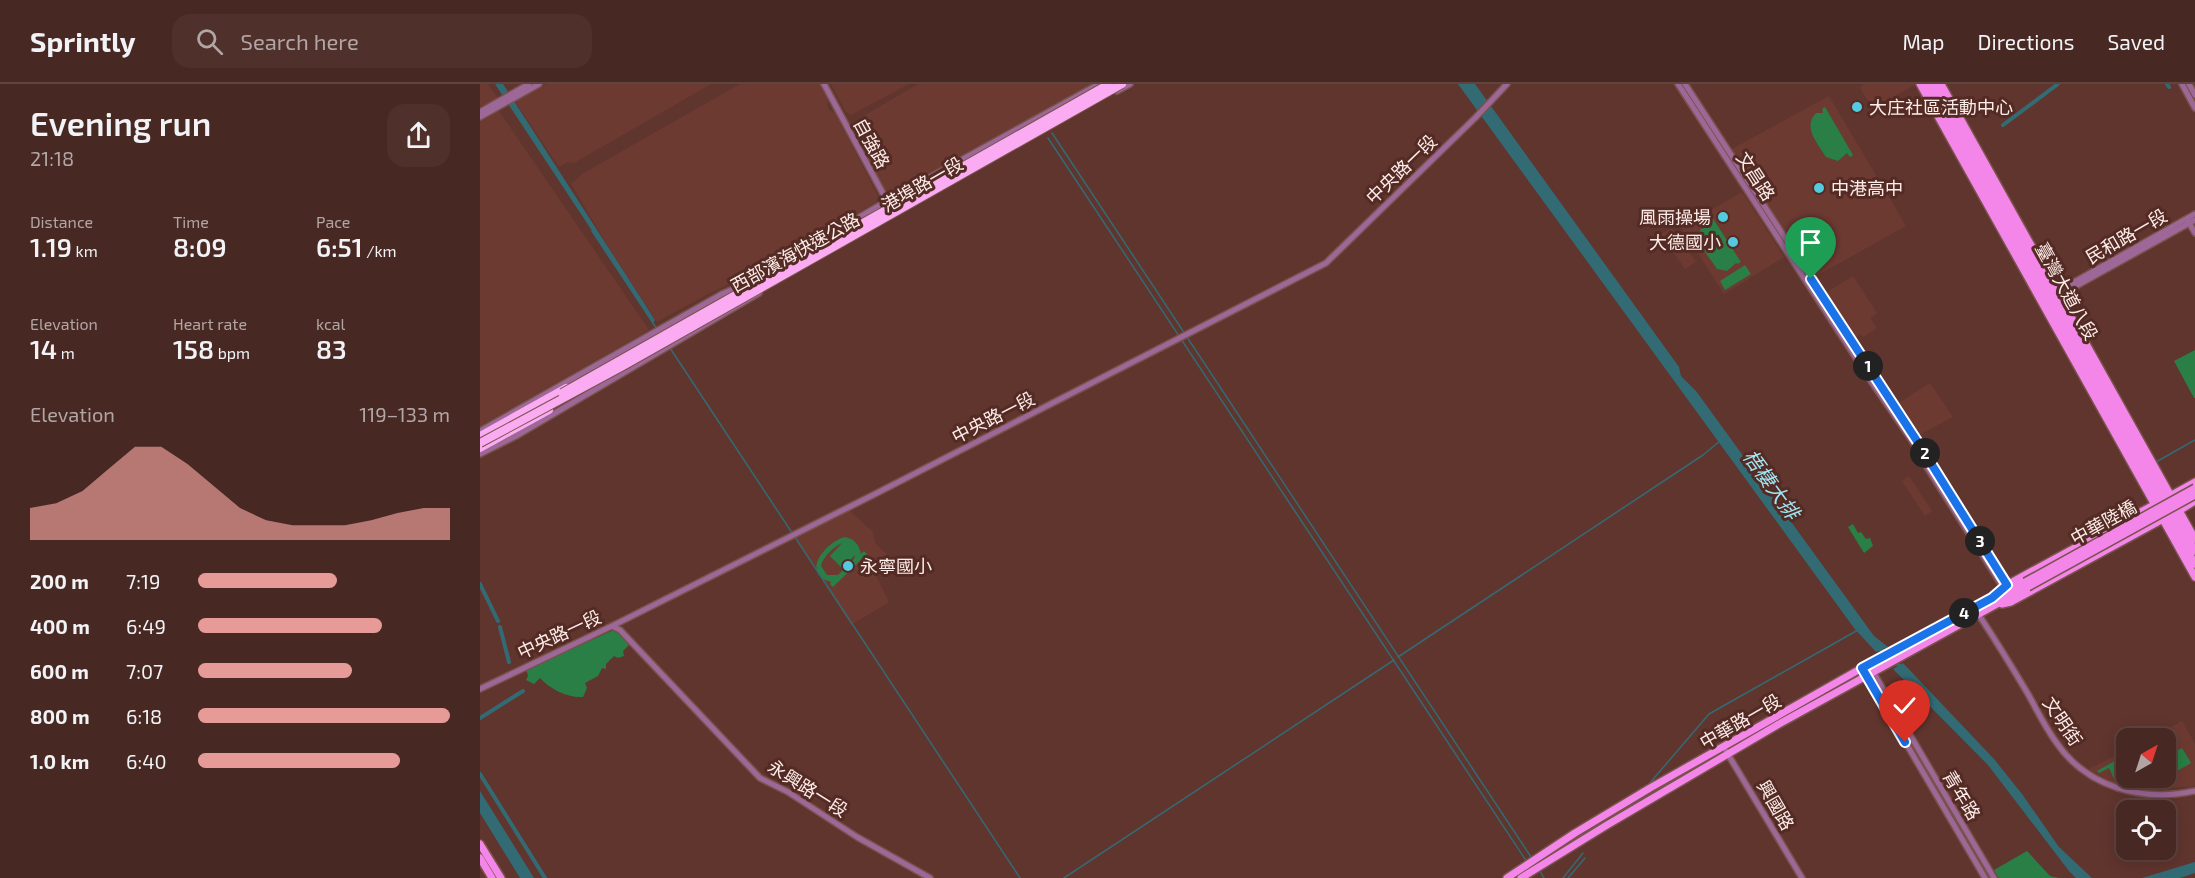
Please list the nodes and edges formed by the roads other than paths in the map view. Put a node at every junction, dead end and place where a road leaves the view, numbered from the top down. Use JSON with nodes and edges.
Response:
{"nodes":[{"id":1,"x":529,"y":84,"type":"edge"},
{"id":2,"x":539,"y":84,"type":"edge"},
{"id":3,"x":824,"y":84,"type":"edge"},
{"id":4,"x":1099,"y":84,"type":"edge"},
{"id":5,"x":1109,"y":84,"type":"edge"},
{"id":6,"x":1122,"y":84,"type":"edge"},
{"id":7,"x":1130,"y":84,"type":"edge"},
{"id":8,"x":1507,"y":84,"type":"edge"},
{"id":9,"x":1678,"y":84,"type":"edge"},
{"id":10,"x":1685,"y":84,"type":"edge"},
{"id":11,"x":1920,"y":84,"type":"edge"},
{"id":12,"x":1928,"y":84,"type":"edge"},
{"id":13,"x":1934,"y":84,"type":"edge"},
{"id":14,"x":1941,"y":84,"type":"edge"},
{"id":15,"x":2182,"y":84,"type":"edge"},
{"id":16,"x":2189,"y":84,"type":"edge"},
{"id":17,"x":2195,"y":95,"type":"edge"},
{"id":18,"x":512,"y":96,"type":"junction"},
{"id":19,"x":505,"y":100,"type":"junction"},
{"id":20,"x":2195,"y":108,"type":"edge"},
{"id":21,"x":480,"y":112,"type":"edge"},
{"id":22,"x":480,"y":117,"type":"edge"},
{"id":23,"x":887,"y":201,"type":"junction"},
{"id":24,"x":2195,"y":214,"type":"edge"},
{"id":25,"x":895,"y":216,"type":"junction"},
{"id":26,"x":2190,"y":221,"type":"edge"},
{"id":27,"x":2195,"y":233,"type":"edge"},
{"id":28,"x":747,"y":283,"type":"junction"},
{"id":29,"x":754,"y":296,"type":"junction"},
{"id":30,"x":2050,"y":298,"type":"junction"},
{"id":31,"x":719,"y":309,"type":"junction"},
{"id":32,"x":623,"y":366,"type":"junction"},
{"id":33,"x":480,"y":431,"type":"edge"},
{"id":34,"x":480,"y":440,"type":"edge"},
{"id":35,"x":480,"y":448,"type":"edge"},
{"id":36,"x":480,"y":454,"type":"edge"},
{"id":37,"x":2195,"y":482,"type":"edge"},
{"id":38,"x":2195,"y":489,"type":"edge"},
{"id":39,"x":2195,"y":495,"type":"edge"},
{"id":40,"x":2163,"y":500,"type":"junction"},
{"id":41,"x":2195,"y":501,"type":"edge"},
{"id":42,"x":2171,"y":515,"type":"junction"},
{"id":43,"x":2195,"y":539,"type":"edge"},
{"id":44,"x":2195,"y":551,"type":"edge"},
{"id":45,"x":2195,"y":564,"type":"edge"},
{"id":46,"x":2195,"y":577,"type":"edge"},
{"id":47,"x":2026,"y":584,"type":"junction"},
{"id":48,"x":2005,"y":586,"type":"junction"},
{"id":49,"x":1992,"y":598,"type":"junction"},
{"id":50,"x":1997,"y":605,"type":"junction"},
{"id":51,"x":1979,"y":615,"type":"junction"},
{"id":52,"x":612,"y":626,"type":"junction"},
{"id":53,"x":1882,"y":662,"type":"junction"},
{"id":54,"x":1867,"y":670,"type":"junction"},
{"id":55,"x":480,"y":689,"type":"edge"},
{"id":56,"x":1726,"y":751,"type":"junction"},
{"id":57,"x":2195,"y":791,"type":"edge"},
{"id":58,"x":480,"y":844,"type":"edge"},
{"id":59,"x":480,"y":858,"type":"edge"},
{"id":60,"x":492,"y":878,"type":"edge"},
{"id":61,"x":501,"y":878,"type":"edge"},
{"id":62,"x":930,"y":878,"type":"edge"},
{"id":63,"x":1507,"y":878,"type":"edge"},
{"id":64,"x":1521,"y":878,"type":"edge"},
{"id":65,"x":1802,"y":878,"type":"edge"},
{"id":66,"x":1985,"y":878,"type":"edge"},
{"id":67,"x":1994,"y":878,"type":"edge"}],
"edges":[{"from":1,"to":18,"type":"street"},
{"from":2,"to":18,"type":"street"},
{"from":3,"to":23,"type":"street","name":"自強路"},
{"from":4,"to":23,"type":"street","name":"港埠路一段"},
{"from":5,"to":34,"type":"highway","name":"西部濱海快速公路","bridge":true},
{"from":6,"to":32,"type":"highway","name":"西部濱海快速公路","bridge":true},
{"from":7,"to":25,"type":"street","name":"港埠路一段"},
{"from":8,"to":52,"type":"street","name":"中央路一段"},
{"from":9,"to":48,"type":"street","name":"文昌路"},
{"from":10,"to":48,"type":"street","name":"文昌路"},
{"from":11,"to":30,"type":"main road","name":"臺灣大道八段"},
{"from":12,"to":30,"type":"main road","name":"臺灣大道八段"},
{"from":13,"to":30,"type":"main road","name":"臺灣大道八段"},
{"from":14,"to":30,"type":"main road","name":"臺灣大道八段"},
{"from":15,"to":20,"type":"street"},
{"from":16,"to":17,"type":"street"},
{"from":18,"to":19,"type":"street"},
{"from":19,"to":21,"type":"street"},
{"from":19,"to":22,"type":"street"},
{"from":23,"to":25,"type":"street","name":"自強路"},
{"from":23,"to":28,"type":"street","name":"港埠路一段"},
{"from":24,"to":26,"type":"street","name":"民和路一段"},
{"from":25,"to":29,"type":"street","name":"港埠路一段"},
{"from":26,"to":27,"type":"street"},
{"from":26,"to":30,"type":"street","name":"民和路一段"},
{"from":28,"to":31,"type":"street"},
{"from":28,"to":33,"type":"street","name":"港埠路一段"},
{"from":29,"to":31,"type":"street"},
{"from":29,"to":36,"type":"street","name":"港埠路一段"},
{"from":30,"to":40,"type":"main road","name":"臺灣大道八段"},
{"from":30,"to":40,"type":"main road","name":"臺灣大道八段"},
{"from":31,"to":34,"type":"street"},
{"from":32,"to":34,"type":"highway","name":"西部濱海快速公路","bridge":true},
{"from":32,"to":35,"type":"highway","bridge":true},
{"from":37,"to":40,"type":"main road","name":"中華路一段"},
{"from":38,"to":47,"type":"main road","name":"中華陸橋","bridge":true},
{"from":39,"to":47,"type":"main road","name":"中華陸橋","bridge":true},
{"from":40,"to":42,"type":"main road","name":"臺灣大道八段"},
{"from":40,"to":42,"type":"main road","name":"臺灣大道八段"},
{"from":40,"to":48,"type":"main road","name":"中華路一段"},
{"from":41,"to":42,"type":"main road","name":"中華路一段"},
{"from":42,"to":43,"type":"main road","name":"臺灣大道八段"},
{"from":42,"to":44,"type":"main road","name":"臺灣大道八段"},
{"from":42,"to":45,"type":"main road","name":"臺灣大道八段"},
{"from":42,"to":46,"type":"main road","name":"臺灣大道八段"},
{"from":42,"to":50,"type":"main road","name":"中華路一段"},
{"from":47,"to":49,"type":"main road","name":"中華路一段"},
{"from":47,"to":50,"type":"main road","name":"中華路一段"},
{"from":48,"to":49,"type":"main road","name":"中華路一段"},
{"from":49,"to":53,"type":"main road","name":"中華路一段"},
{"from":50,"to":51,"type":"main road","name":"中華路一段"},
{"from":51,"to":53,"type":"main road","name":"中華路一段"},
{"from":51,"to":57,"type":"street","name":"文明街"},
{"from":52,"to":55,"type":"street","name":"中央路一段"},
{"from":52,"to":62,"type":"street","name":"永興路一段"},
{"from":53,"to":54,"type":"main road","name":"中華路一段"},
{"from":54,"to":56,"type":"main road","name":"中華路一段"},
{"from":54,"to":66,"type":"street","name":"青年路"},
{"from":54,"to":67,"type":"street","name":"青年路"},
{"from":56,"to":63,"type":"main road","name":"中華路一段"},
{"from":56,"to":64,"type":"main road","name":"中華路一段"},
{"from":56,"to":65,"type":"street","name":"興國路"},
{"from":58,"to":61,"type":"main road"},
{"from":59,"to":60,"type":"main road"}]}
